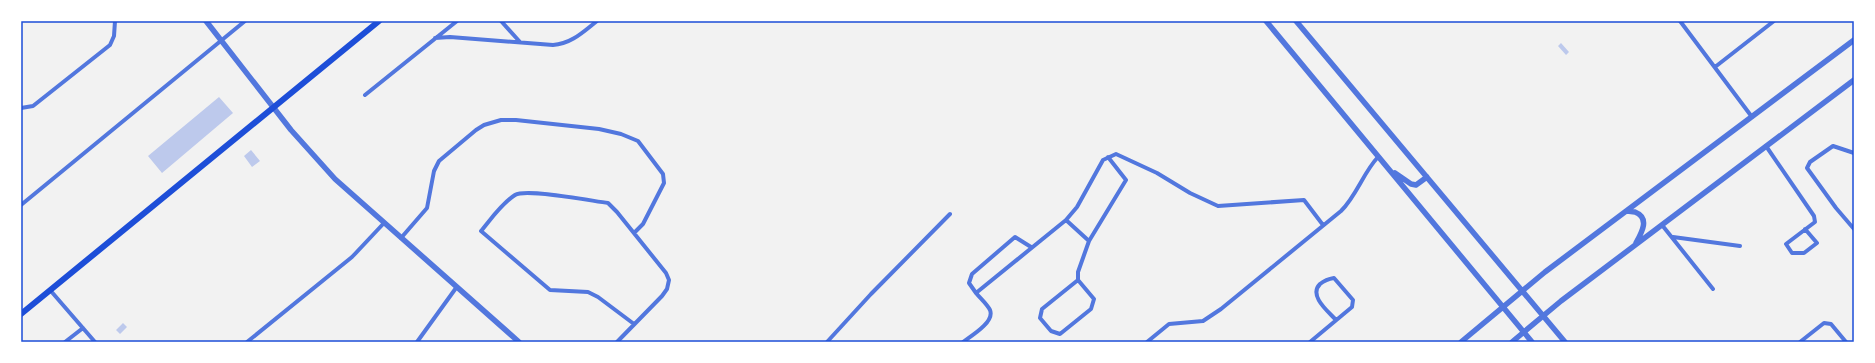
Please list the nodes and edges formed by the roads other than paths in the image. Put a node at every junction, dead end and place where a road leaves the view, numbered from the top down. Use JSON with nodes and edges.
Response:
{"nodes":[{"id":1,"x":115,"y":21,"type":"edge"},
{"id":2,"x":206,"y":21,"type":"edge"},
{"id":3,"x":245,"y":21,"type":"edge"},
{"id":4,"x":379,"y":21,"type":"edge"},
{"id":5,"x":457,"y":21,"type":"edge"},
{"id":6,"x":501,"y":21,"type":"edge"},
{"id":7,"x":597,"y":21,"type":"edge"},
{"id":8,"x":1266,"y":21,"type":"edge"},
{"id":9,"x":1296,"y":21,"type":"edge"},
{"id":10,"x":1680,"y":21,"type":"edge"},
{"id":11,"x":1774,"y":21,"type":"edge"},
{"id":12,"x":435,"y":38,"type":"junction"},
{"id":13,"x":222,"y":40,"type":"junction"},
{"id":14,"x":1854,"y":40,"type":"edge"},
{"id":15,"x":520,"y":42,"type":"junction"},
{"id":16,"x":1715,"y":67,"type":"junction"},
{"id":17,"x":1854,"y":80,"type":"edge"},
{"id":18,"x":365,"y":95,"type":"dead end"},
{"id":19,"x":274,"y":107,"type":"junction"},
{"id":20,"x":21,"y":108,"type":"edge"},
{"id":21,"x":1752,"y":117,"type":"junction"},
{"id":22,"x":1766,"y":146,"type":"junction"},
{"id":23,"x":1854,"y":153,"type":"edge"},
{"id":24,"x":1108,"y":157,"type":"junction"},
{"id":25,"x":1378,"y":157,"type":"junction"},
{"id":26,"x":1388,"y":168,"type":"junction"},
{"id":27,"x":1427,"y":178,"type":"junction"},
{"id":28,"x":21,"y":205,"type":"edge"},
{"id":29,"x":1625,"y":212,"type":"junction"},
{"id":30,"x":950,"y":214,"type":"dead end"},
{"id":31,"x":1066,"y":220,"type":"junction"},
{"id":32,"x":384,"y":223,"type":"junction"},
{"id":33,"x":1323,"y":225,"type":"junction"},
{"id":34,"x":1662,"y":225,"type":"junction"},
{"id":35,"x":1805,"y":229,"type":"junction"},
{"id":36,"x":1854,"y":229,"type":"edge"},
{"id":37,"x":634,"y":234,"type":"junction"},
{"id":38,"x":1672,"y":237,"type":"junction"},
{"id":39,"x":401,"y":238,"type":"junction"},
{"id":40,"x":1089,"y":241,"type":"junction"},
{"id":41,"x":1635,"y":245,"type":"junction"},
{"id":42,"x":1740,"y":246,"type":"dead end"},
{"id":43,"x":1031,"y":247,"type":"junction"},
{"id":44,"x":1078,"y":280,"type":"junction"},
{"id":45,"x":456,"y":288,"type":"junction"},
{"id":46,"x":1713,"y":289,"type":"dead end"},
{"id":47,"x":50,"y":290,"type":"junction"},
{"id":48,"x":1522,"y":290,"type":"junction"},
{"id":49,"x":976,"y":293,"type":"junction"},
{"id":50,"x":1503,"y":306,"type":"junction"},
{"id":51,"x":21,"y":314,"type":"edge"},
{"id":52,"x":1543,"y":316,"type":"junction"},
{"id":53,"x":1336,"y":320,"type":"junction"},
{"id":54,"x":634,"y":324,"type":"junction"},
{"id":55,"x":83,"y":328,"type":"junction"},
{"id":56,"x":1524,"y":332,"type":"junction"},
{"id":57,"x":65,"y":342,"type":"edge"},
{"id":58,"x":95,"y":342,"type":"edge"},
{"id":59,"x":246,"y":342,"type":"edge"},
{"id":60,"x":417,"y":342,"type":"edge"},
{"id":61,"x":519,"y":342,"type":"edge"},
{"id":62,"x":617,"y":342,"type":"edge"},
{"id":63,"x":826,"y":342,"type":"edge"},
{"id":64,"x":963,"y":342,"type":"edge"},
{"id":65,"x":1147,"y":342,"type":"edge"},
{"id":66,"x":1310,"y":342,"type":"edge"},
{"id":67,"x":1461,"y":342,"type":"edge"},
{"id":68,"x":1512,"y":342,"type":"edge"},
{"id":69,"x":1532,"y":342,"type":"edge"},
{"id":70,"x":1565,"y":342,"type":"edge"},
{"id":71,"x":1800,"y":342,"type":"edge"},
{"id":72,"x":1846,"y":342,"type":"edge"}],
"edges":[{"from":1,"to":20,"type":"street"},
{"from":2,"to":13,"type":"street"},
{"from":3,"to":13,"type":"street"},
{"from":4,"to":19,"type":"main road"},
{"from":5,"to":12,"type":"street"},
{"from":6,"to":15,"type":"street"},
{"from":7,"to":15,"type":"street"},
{"from":8,"to":25,"type":"street"},
{"from":9,"to":27,"type":"street"},
{"from":10,"to":16,"type":"street"},
{"from":11,"to":16,"type":"street"},
{"from":12,"to":15,"type":"street"},
{"from":12,"to":18,"type":"street"},
{"from":13,"to":19,"type":"street"},
{"from":13,"to":28,"type":"street"},
{"from":14,"to":21,"type":"street"},
{"from":16,"to":21,"type":"street"},
{"from":17,"to":22,"type":"street"},
{"from":19,"to":32,"type":"street"},
{"from":19,"to":47,"type":"main road"},
{"from":21,"to":29,"type":"street"},
{"from":22,"to":34,"type":"street"},
{"from":22,"to":35,"type":"street"},
{"from":23,"to":36,"type":"street"},
{"from":24,"to":31,"type":"street"},
{"from":24,"to":33,"type":"street"},
{"from":24,"to":40,"type":"street"},
{"from":25,"to":26,"type":"street"},
{"from":25,"to":33,"type":"street"},
{"from":26,"to":27,"type":"street"},
{"from":26,"to":50,"type":"street"},
{"from":27,"to":48,"type":"street"},
{"from":29,"to":41,"type":"street"},
{"from":29,"to":48,"type":"street"},
{"from":30,"to":63,"type":"street"},
{"from":31,"to":40,"type":"street"},
{"from":31,"to":43,"type":"street"},
{"from":32,"to":39,"type":"street"},
{"from":32,"to":59,"type":"street"},
{"from":33,"to":65,"type":"street"},
{"from":34,"to":38,"type":"street"},
{"from":34,"to":41,"type":"street"},
{"from":35,"to":35,"type":"street"},
{"from":37,"to":39,"type":"street"},
{"from":37,"to":54,"type":"street"},
{"from":37,"to":54,"type":"street"},
{"from":38,"to":42,"type":"street"},
{"from":38,"to":46,"type":"street"},
{"from":39,"to":45,"type":"street"},
{"from":40,"to":44,"type":"street"},
{"from":41,"to":52,"type":"street"},
{"from":43,"to":49,"type":"street"},
{"from":43,"to":49,"type":"street"},
{"from":44,"to":44,"type":"street"},
{"from":45,"to":60,"type":"street"},
{"from":45,"to":61,"type":"street"},
{"from":47,"to":51,"type":"main road"},
{"from":47,"to":55,"type":"street"},
{"from":48,"to":50,"type":"street"},
{"from":48,"to":52,"type":"street"},
{"from":49,"to":64,"type":"street"},
{"from":50,"to":56,"type":"street"},
{"from":50,"to":67,"type":"street"},
{"from":52,"to":56,"type":"street"},
{"from":52,"to":70,"type":"street"},
{"from":53,"to":53,"type":"street"},
{"from":53,"to":66,"type":"street"},
{"from":54,"to":62,"type":"street"},
{"from":55,"to":57,"type":"street"},
{"from":55,"to":58,"type":"street"},
{"from":56,"to":68,"type":"street"},
{"from":56,"to":69,"type":"street"},
{"from":71,"to":72,"type":"street"}]}
